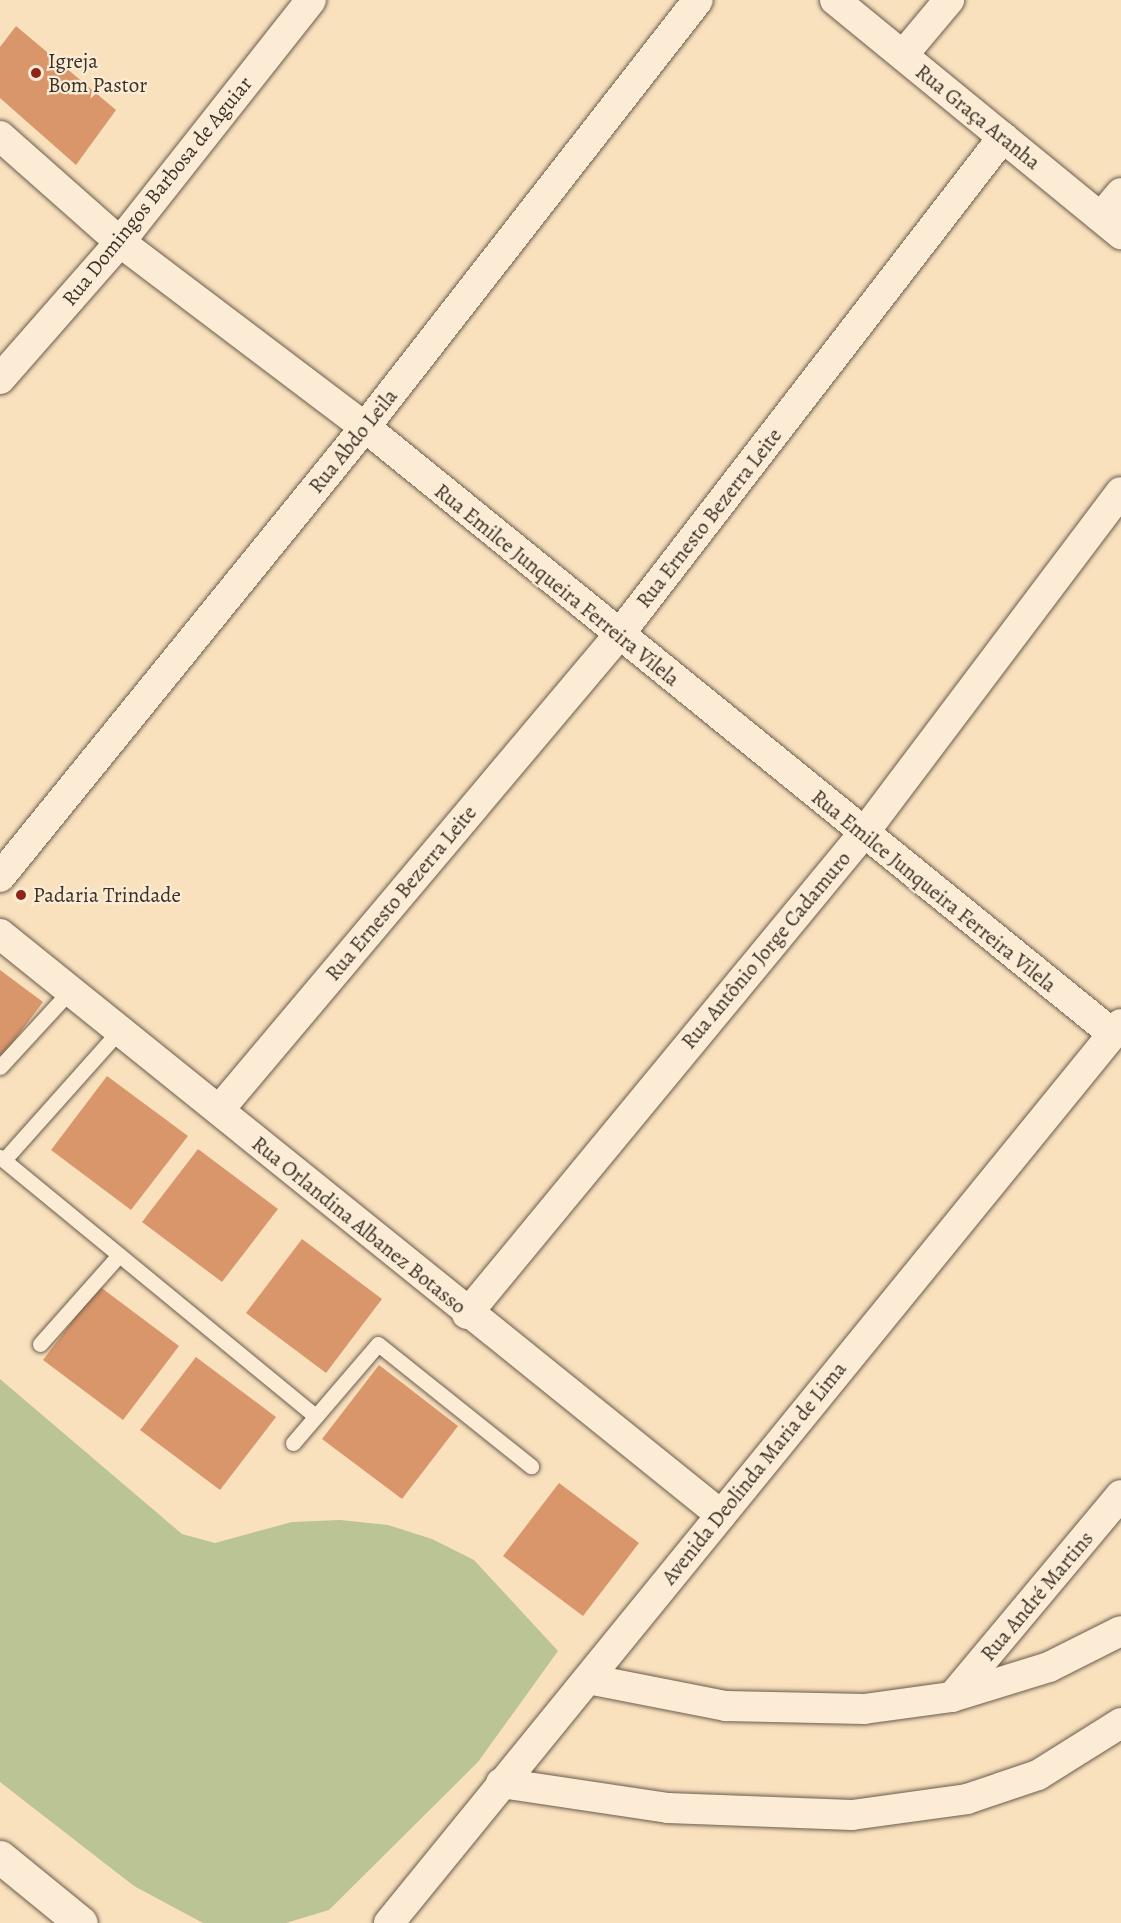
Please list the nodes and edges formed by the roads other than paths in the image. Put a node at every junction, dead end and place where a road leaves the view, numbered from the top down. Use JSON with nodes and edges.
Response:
{"nodes":[{"id":1,"x":311,"y":0,"type":"edge"},
{"id":2,"x":698,"y":0,"type":"edge"},
{"id":3,"x":835,"y":0,"type":"edge"},
{"id":4,"x":950,"y":0,"type":"edge"},
{"id":5,"x":903,"y":55,"type":"junction"},
{"id":6,"x":0,"y":136,"type":"edge"},
{"id":7,"x":1004,"y":137,"type":"junction"},
{"id":8,"x":1121,"y":193,"type":"edge"},
{"id":9,"x":1111,"y":226,"type":"edge"},
{"id":10,"x":120,"y":242,"type":"junction"},
{"id":11,"x":0,"y":379,"type":"edge"},
{"id":12,"x":365,"y":427,"type":"junction"},
{"id":13,"x":1121,"y":492,"type":"edge"},
{"id":14,"x":618,"y":636,"type":"junction"},
{"id":15,"x":862,"y":834,"type":"junction"},
{"id":16,"x":0,"y":877,"type":"edge"},
{"id":17,"x":0,"y":934,"type":"edge"},
{"id":18,"x":70,"y":991,"type":"junction"},
{"id":19,"x":1117,"y":1029,"type":"edge"},
{"id":20,"x":119,"y":1031,"type":"junction"},
{"id":21,"x":0,"y":1067,"type":"edge"},
{"id":22,"x":219,"y":1110,"type":"junction"},
{"id":23,"x":2,"y":1159,"type":"edge"},
{"id":24,"x":119,"y":1255,"type":"junction"},
{"id":25,"x":467,"y":1314,"type":"junction"},
{"id":26,"x":40,"y":1344,"type":"dead end"},
{"id":27,"x":315,"y":1416,"type":"junction"},
{"id":28,"x":293,"y":1443,"type":"dead end"},
{"id":29,"x":531,"y":1466,"type":"dead end"},
{"id":30,"x":1121,"y":1495,"type":"edge"},
{"id":31,"x":721,"y":1515,"type":"junction"},
{"id":32,"x":1121,"y":1631,"type":"edge"},
{"id":33,"x":588,"y":1679,"type":"junction"},
{"id":34,"x":952,"y":1697,"type":"junction"},
{"id":35,"x":1121,"y":1723,"type":"edge"},
{"id":36,"x":501,"y":1783,"type":"junction"},
{"id":37,"x":0,"y":1857,"type":"edge"},
{"id":38,"x":81,"y":1923,"type":"edge"},
{"id":39,"x":389,"y":1923,"type":"edge"}],
"edges":[{"from":1,"to":10,"type":"street","name":"Rua Domingos Barbosa de Aguiar"},
{"from":2,"to":12,"type":"street","name":"Rua Abdo Leila"},
{"from":3,"to":5,"type":"street","name":"Rua Graça Aranha"},
{"from":4,"to":5,"type":"street"},
{"from":5,"to":7,"type":"street","name":"Rua Graça Aranha"},
{"from":6,"to":10,"type":"street","name":"Rua Emilce Junqueira Ferreira Vilela"},
{"from":7,"to":9,"type":"street","name":"Rua Graça Aranha"},
{"from":7,"to":14,"type":"street","name":"Rua Ernesto Bezerra Leite"},
{"from":8,"to":9,"type":"street"},
{"from":10,"to":11,"type":"street","name":"Rua Domingos Barbosa de Aguiar"},
{"from":10,"to":12,"type":"street","name":"Rua Emilce Junqueira Ferreira Vilela"},
{"from":12,"to":14,"type":"street","name":"Rua Emilce Junqueira Ferreira Vilela"},
{"from":12,"to":16,"type":"street","name":"Rua Abdo Leila"},
{"from":13,"to":15,"type":"street","name":"Rua Antônio Jorge Cadamuro"},
{"from":14,"to":15,"type":"street","name":"Rua Emilce Junqueira Ferreira Vilela"},
{"from":14,"to":22,"type":"street","name":"Rua Ernesto Bezerra Leite"},
{"from":15,"to":19,"type":"street","name":"Rua Emilce Junqueira Ferreira Vilela"},
{"from":15,"to":25,"type":"street","name":"Rua Antônio Jorge Cadamuro"},
{"from":17,"to":18,"type":"street","name":"Rua Orlandina Albanez Botasso"},
{"from":18,"to":20,"type":"street","name":"Rua Orlandina Albanez Botasso"},
{"from":18,"to":21,"type":"lane"},
{"from":19,"to":31,"type":"street","name":"Avenida Deolinda Maria de Lima"},
{"from":20,"to":22,"type":"street","name":"Rua Orlandina Albanez Botasso"},
{"from":20,"to":23,"type":"lane"},
{"from":22,"to":25,"type":"street","name":"Rua Orlandina Albanez Botasso"},
{"from":23,"to":24,"type":"lane"},
{"from":24,"to":26,"type":"lane"},
{"from":24,"to":27,"type":"lane"},
{"from":25,"to":31,"type":"street","name":"Rua Orlandina Albanez Botasso"},
{"from":27,"to":28,"type":"lane"},
{"from":27,"to":29,"type":"lane"},
{"from":30,"to":34,"type":"street","name":"Rua André Martins"},
{"from":31,"to":33,"type":"street","name":"Avenida Deolinda Maria de Lima"},
{"from":32,"to":34,"type":"street"},
{"from":33,"to":34,"type":"street"},
{"from":33,"to":36,"type":"street","name":"Avenida Deolinda Maria de Lima"},
{"from":35,"to":36,"type":"street"},
{"from":36,"to":39,"type":"street","name":"Avenida Deolinda Maria de Lima"},
{"from":37,"to":38,"type":"street"}]}
